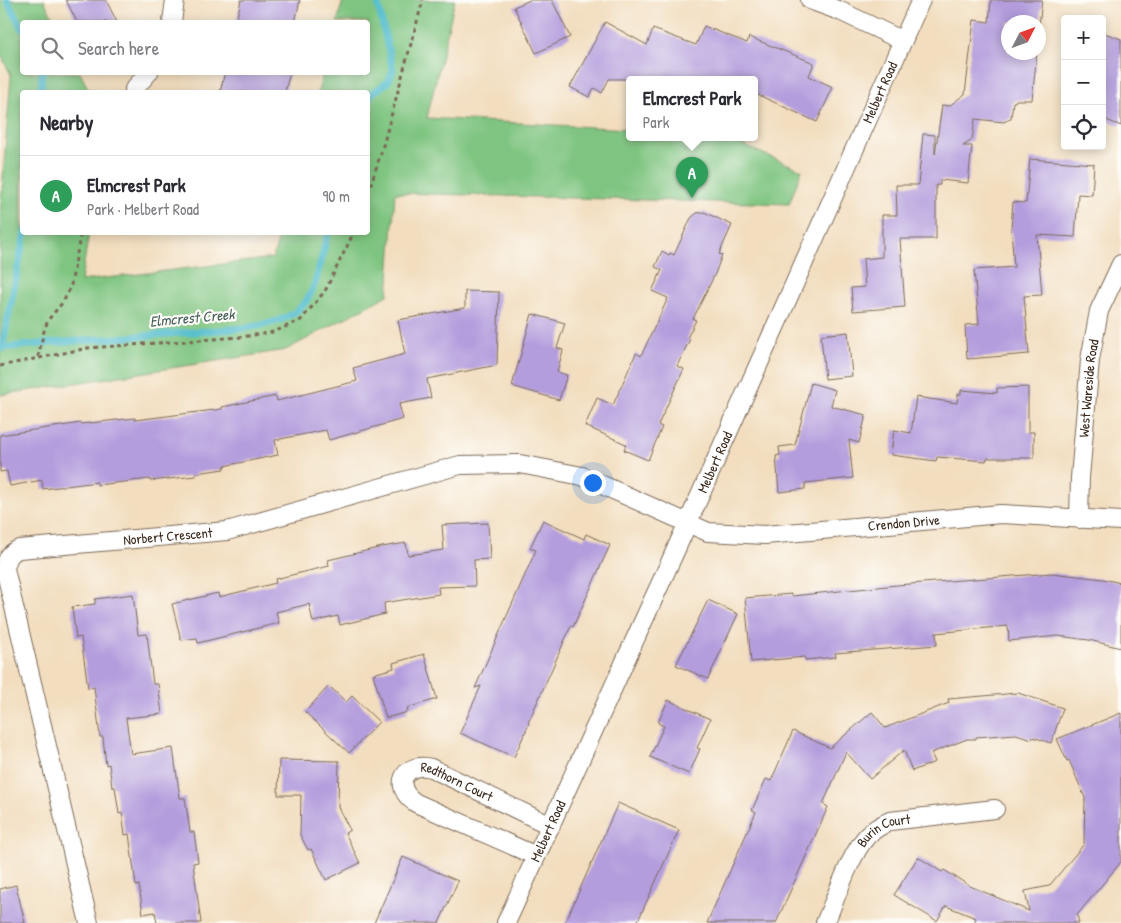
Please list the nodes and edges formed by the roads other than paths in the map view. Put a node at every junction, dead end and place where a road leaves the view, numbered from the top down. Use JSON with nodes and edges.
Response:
{"nodes":[{"id":1,"x":175,"y":0,"type":"edge"},
{"id":2,"x":810,"y":0,"type":"edge"},
{"id":3,"x":921,"y":0,"type":"edge"},
{"id":4,"x":172,"y":20,"type":"edge"},
{"id":5,"x":903,"y":41,"type":"junction"},
{"id":6,"x":146,"y":75,"type":"edge"},
{"id":7,"x":134,"y":89,"type":"dead end"},
{"id":8,"x":1121,"y":264,"type":"edge"},
{"id":9,"x":1079,"y":519,"type":"junction"},
{"id":10,"x":1121,"y":521,"type":"edge"},
{"id":11,"x":688,"y":522,"type":"junction"},
{"id":12,"x":995,"y":809,"type":"dead end"},
{"id":13,"x":551,"y":826,"type":"junction"},
{"id":14,"x":536,"y":856,"type":"junction"},
{"id":15,"x":89,"y":923,"type":"edge"},
{"id":16,"x":506,"y":923,"type":"edge"},
{"id":17,"x":825,"y":923,"type":"edge"}],
"edges":[{"from":1,"to":4,"type":"street"},
{"from":2,"to":5,"type":"street"},
{"from":3,"to":5,"type":"street","name":"Melbert Road"},
{"from":5,"to":11,"type":"street","name":"Melbert Road"},
{"from":6,"to":7,"type":"street"},
{"from":8,"to":9,"type":"street","name":"West Wareside Road"},
{"from":9,"to":10,"type":"street","name":"Crendon Drive"},
{"from":9,"to":11,"type":"street","name":"Crendon Drive"},
{"from":11,"to":13,"type":"street","name":"Melbert Road"},
{"from":11,"to":15,"type":"street","name":"Norbert Crescent"},
{"from":12,"to":17,"type":"street","name":"Burin Court"},
{"from":13,"to":14,"type":"street","name":"Melbert Road"},
{"from":13,"to":14,"type":"street","name":"Redthorn Court"},
{"from":14,"to":16,"type":"street","name":"Melbert Road"}]}
